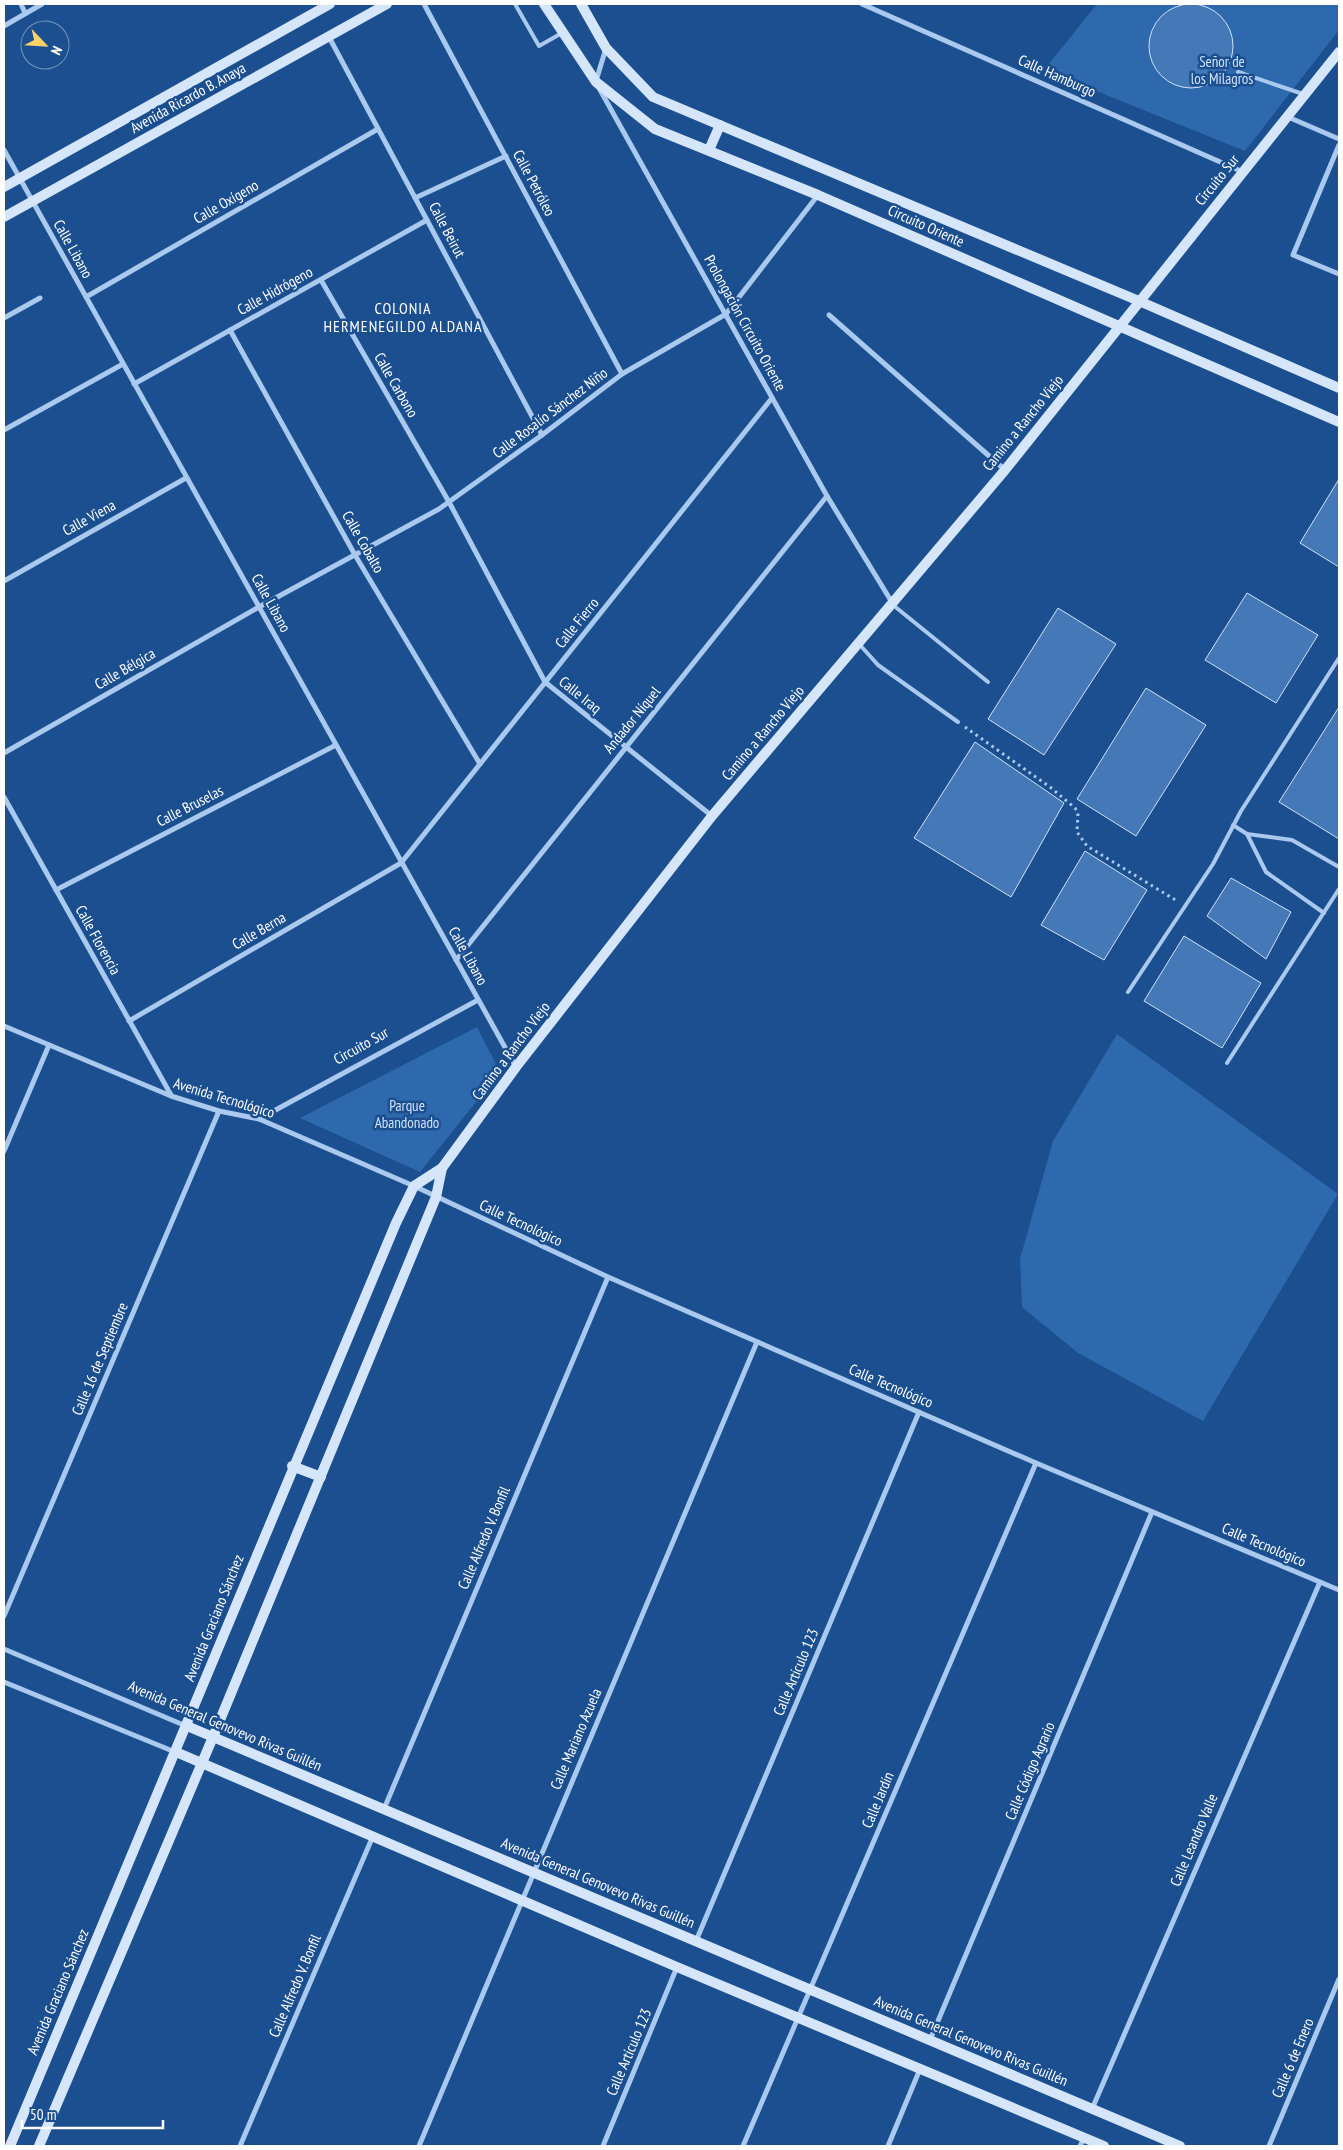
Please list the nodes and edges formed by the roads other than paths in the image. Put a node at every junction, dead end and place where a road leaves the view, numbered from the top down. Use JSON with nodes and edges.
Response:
{"nodes":[{"id":1,"x":21,"y":4,"type":"edge"},
{"id":2,"x":42,"y":4,"type":"edge"},
{"id":3,"x":330,"y":4,"type":"edge"},
{"id":4,"x":387,"y":4,"type":"edge"},
{"id":5,"x":424,"y":4,"type":"edge"},
{"id":6,"x":515,"y":4,"type":"edge"},
{"id":7,"x":544,"y":4,"type":"edge"},
{"id":8,"x":581,"y":4,"type":"edge"},
{"id":9,"x":862,"y":4,"type":"edge"},
{"id":10,"x":26,"y":13,"type":"junction"},
{"id":11,"x":4,"y":26,"type":"edge"},
{"id":12,"x":563,"y":32,"type":"junction"},
{"id":13,"x":329,"y":37,"type":"junction"},
{"id":14,"x":606,"y":48,"type":"junction"},
{"id":15,"x":1339,"y":52,"type":"edge"},
{"id":16,"x":1238,"y":72,"type":"dead end"},
{"id":17,"x":596,"y":82,"type":"junction"},
{"id":18,"x":1305,"y":95,"type":"junction"},
{"id":19,"x":1287,"y":117,"type":"junction"},
{"id":20,"x":720,"y":125,"type":"junction"},
{"id":21,"x":378,"y":129,"type":"junction"},
{"id":22,"x":1339,"y":139,"type":"edge"},
{"id":23,"x":1339,"y":145,"type":"edge"},
{"id":24,"x":4,"y":150,"type":"edge"},
{"id":25,"x":709,"y":150,"type":"junction"},
{"id":26,"x":506,"y":156,"type":"junction"},
{"id":27,"x":1242,"y":172,"type":"junction"},
{"id":28,"x":20,"y":178,"type":"junction"},
{"id":29,"x":4,"y":188,"type":"edge"},
{"id":30,"x":818,"y":195,"type":"junction"},
{"id":31,"x":416,"y":198,"type":"junction"},
{"id":32,"x":32,"y":201,"type":"junction"},
{"id":33,"x":4,"y":217,"type":"edge"},
{"id":34,"x":427,"y":220,"type":"junction"},
{"id":35,"x":1339,"y":274,"type":"edge"},
{"id":36,"x":321,"y":280,"type":"junction"},
{"id":37,"x":86,"y":297,"type":"junction"},
{"id":38,"x":40,"y":298,"type":"dead end"},
{"id":39,"x":1139,"y":301,"type":"junction"},
{"id":40,"x":726,"y":314,"type":"junction"},
{"id":41,"x":829,"y":314,"type":"dead end"},
{"id":42,"x":4,"y":318,"type":"edge"},
{"id":43,"x":1118,"y":328,"type":"junction"},
{"id":44,"x":230,"y":330,"type":"junction"},
{"id":45,"x":123,"y":364,"type":"junction"},
{"id":46,"x":622,"y":374,"type":"junction"},
{"id":47,"x":134,"y":384,"type":"junction"},
{"id":48,"x":1339,"y":388,"type":"edge"},
{"id":49,"x":772,"y":398,"type":"junction"},
{"id":50,"x":1339,"y":422,"type":"edge"},
{"id":51,"x":4,"y":430,"type":"edge"},
{"id":52,"x":542,"y":435,"type":"junction"},
{"id":53,"x":1005,"y":470,"type":"junction"},
{"id":54,"x":186,"y":478,"type":"junction"},
{"id":55,"x":827,"y":496,"type":"junction"},
{"id":56,"x":449,"y":502,"type":"junction"},
{"id":57,"x":355,"y":555,"type":"junction"},
{"id":58,"x":4,"y":580,"type":"edge"},
{"id":59,"x":893,"y":605,"type":"junction"},
{"id":60,"x":259,"y":607,"type":"junction"},
{"id":61,"x":858,"y":643,"type":"junction"},
{"id":62,"x":1339,"y":658,"type":"edge"},
{"id":63,"x":545,"y":682,"type":"junction"},
{"id":64,"x":988,"y":682,"type":"dead end"},
{"id":65,"x":958,"y":722,"type":"road end"},
{"id":66,"x":336,"y":745,"type":"junction"},
{"id":67,"x":626,"y":748,"type":"junction"},
{"id":68,"x":4,"y":753,"type":"edge"},
{"id":69,"x":480,"y":764,"type":"junction"},
{"id":70,"x":4,"y":797,"type":"edge"},
{"id":71,"x":712,"y":816,"type":"junction"},
{"id":72,"x":1233,"y":825,"type":"junction"},
{"id":73,"x":1247,"y":834,"type":"junction"},
{"id":74,"x":401,"y":863,"type":"junction"},
{"id":75,"x":1339,"y":867,"type":"edge"},
{"id":76,"x":1339,"y":889,"type":"edge"},
{"id":77,"x":56,"y":890,"type":"junction"},
{"id":78,"x":1324,"y":913,"type":"junction"},
{"id":79,"x":456,"y":960,"type":"junction"},
{"id":80,"x":1128,"y":992,"type":"dead end"},
{"id":81,"x":478,"y":1000,"type":"junction"},
{"id":82,"x":129,"y":1021,"type":"junction"},
{"id":83,"x":4,"y":1026,"type":"edge"},
{"id":84,"x":49,"y":1045,"type":"junction"},
{"id":85,"x":1227,"y":1063,"type":"dead end"},
{"id":86,"x":516,"y":1067,"type":"junction"},
{"id":87,"x":171,"y":1096,"type":"junction"},
{"id":88,"x":218,"y":1111,"type":"junction"},
{"id":89,"x":259,"y":1119,"type":"junction"},
{"id":90,"x":4,"y":1151,"type":"edge"},
{"id":91,"x":442,"y":1168,"type":"junction"},
{"id":92,"x":414,"y":1186,"type":"junction"},
{"id":93,"x":436,"y":1197,"type":"junction"},
{"id":94,"x":608,"y":1277,"type":"junction"},
{"id":95,"x":757,"y":1342,"type":"junction"},
{"id":96,"x":919,"y":1412,"type":"junction"},
{"id":97,"x":1036,"y":1463,"type":"junction"},
{"id":98,"x":292,"y":1466,"type":"junction"},
{"id":99,"x":321,"y":1477,"type":"junction"},
{"id":100,"x":1152,"y":1512,"type":"junction"},
{"id":101,"x":1320,"y":1582,"type":"junction"},
{"id":102,"x":1339,"y":1590,"type":"edge"},
{"id":103,"x":4,"y":1616,"type":"edge"},
{"id":104,"x":4,"y":1649,"type":"edge"},
{"id":105,"x":4,"y":1682,"type":"edge"},
{"id":106,"x":187,"y":1726,"type":"junction"},
{"id":107,"x":213,"y":1737,"type":"junction"},
{"id":108,"x":176,"y":1752,"type":"junction"},
{"id":109,"x":201,"y":1763,"type":"junction"},
{"id":110,"x":384,"y":1809,"type":"junction"},
{"id":111,"x":373,"y":1836,"type":"junction"},
{"id":112,"x":534,"y":1873,"type":"junction"},
{"id":113,"x":522,"y":1899,"type":"junction"},
{"id":114,"x":696,"y":1941,"type":"junction"},
{"id":115,"x":677,"y":1967,"type":"junction"},
{"id":116,"x":1339,"y":1979,"type":"edge"},
{"id":117,"x":810,"y":1990,"type":"junction"},
{"id":118,"x":798,"y":2017,"type":"junction"},
{"id":119,"x":930,"y":2040,"type":"junction"},
{"id":120,"x":921,"y":2068,"type":"junction"},
{"id":121,"x":1092,"y":2109,"type":"junction"},
{"id":122,"x":1082,"y":2142,"type":"edge"},
{"id":123,"x":10,"y":2146,"type":"edge"},
{"id":124,"x":38,"y":2146,"type":"edge"},
{"id":125,"x":240,"y":2146,"type":"edge"},
{"id":126,"x":419,"y":2146,"type":"edge"},
{"id":127,"x":603,"y":2146,"type":"edge"},
{"id":128,"x":743,"y":2146,"type":"edge"},
{"id":129,"x":888,"y":2146,"type":"edge"},
{"id":130,"x":1104,"y":2146,"type":"edge"},
{"id":131,"x":1180,"y":2146,"type":"edge"},
{"id":132,"x":1270,"y":2146,"type":"edge"}],
"edges":[{"from":1,"to":10,"type":"street"},
{"from":2,"to":10,"type":"street"},
{"from":3,"to":28,"type":"street","name":"Avenida Ricardo B. Anaya"},
{"from":4,"to":13,"type":"street","name":"Avenida Ricardo B. Anaya"},
{"from":5,"to":26,"type":"street","name":"Calle Petróleo"},
{"from":6,"to":12,"type":"lane"},
{"from":7,"to":12,"type":"street","name":"Circuito Oriente"},
{"from":8,"to":14,"type":"street","name":"Circuito Oriente"},
{"from":9,"to":27,"type":"street","name":"Calle Hamburgo"},
{"from":10,"to":11,"type":"street"},
{"from":12,"to":17,"type":"street","name":"Circuito Oriente"},
{"from":13,"to":21,"type":"street","name":"Calle Beirut"},
{"from":13,"to":32,"type":"street","name":"Avenida Ricardo B. Anaya"},
{"from":14,"to":17,"type":"street"},
{"from":14,"to":20,"type":"street","name":"Circuito Oriente"},
{"from":15,"to":18,"type":"street","name":"Circuito Sur"},
{"from":16,"to":18,"type":"lane"},
{"from":17,"to":25,"type":"street","name":"Circuito Oriente"},
{"from":17,"to":40,"type":"street","name":"Prolongación Circuito Oriente"},
{"from":18,"to":19,"type":"street","name":"Circuito Sur"},
{"from":19,"to":22,"type":"street"},
{"from":19,"to":27,"type":"street","name":"Circuito Sur"},
{"from":20,"to":25,"type":"street"},
{"from":20,"to":39,"type":"street","name":"Circuito Oriente"},
{"from":21,"to":31,"type":"street","name":"Calle Beirut"},
{"from":21,"to":37,"type":"street","name":"Calle Oxígeno"},
{"from":23,"to":35,"type":"street"},
{"from":24,"to":28,"type":"street","name":"Calle Libano"},
{"from":25,"to":30,"type":"street","name":"Circuito Oriente"},
{"from":26,"to":31,"type":"street"},
{"from":26,"to":46,"type":"street","name":"Calle Petróleo"},
{"from":27,"to":39,"type":"street","name":"Circuito Sur"},
{"from":28,"to":29,"type":"street","name":"Avenida Ricardo B. Anaya"},
{"from":28,"to":32,"type":"street","name":"Calle Libano"},
{"from":30,"to":40,"type":"street","name":"Calle Rosalío Sánchez Niño"},
{"from":30,"to":43,"type":"street","name":"Circuito Oriente"},
{"from":31,"to":34,"type":"street","name":"Calle Beirut"},
{"from":32,"to":33,"type":"street","name":"Avenida Ricardo B. Anaya"},
{"from":32,"to":37,"type":"street","name":"Calle Libano"},
{"from":34,"to":36,"type":"street","name":"Calle Hidrógeno"},
{"from":34,"to":52,"type":"street","name":"Calle Beirut"},
{"from":36,"to":44,"type":"street","name":"Calle Hidrógeno"},
{"from":36,"to":56,"type":"street","name":"Calle Carbono"},
{"from":37,"to":45,"type":"street","name":"Calle Libano"},
{"from":38,"to":42,"type":"street"},
{"from":39,"to":43,"type":"street","name":"Circuito Sur"},
{"from":39,"to":48,"type":"street","name":"Circuito Oriente"},
{"from":40,"to":46,"type":"street","name":"Calle Rosalío Sánchez Niño"},
{"from":40,"to":49,"type":"street","name":"Prolongación Circuito Oriente"},
{"from":41,"to":53,"type":"street"},
{"from":43,"to":50,"type":"street","name":"Circuito Oriente"},
{"from":43,"to":53,"type":"street","name":"Camino a Rancho Viejo"},
{"from":44,"to":47,"type":"street","name":"Calle Hidrógeno"},
{"from":44,"to":57,"type":"street","name":"Calle Cobalto"},
{"from":45,"to":47,"type":"street","name":"Calle Libano"},
{"from":45,"to":51,"type":"street"},
{"from":46,"to":52,"type":"street","name":"Calle Rosalío Sánchez Niño"},
{"from":47,"to":54,"type":"street","name":"Calle Libano"},
{"from":49,"to":55,"type":"street","name":"Prolongación Circuito Oriente"},
{"from":49,"to":63,"type":"street","name":"Calle Fierro"},
{"from":52,"to":56,"type":"street","name":"Calle Rosalío Sánchez Niño"},
{"from":53,"to":59,"type":"street","name":"Camino a Rancho Viejo"},
{"from":54,"to":58,"type":"street","name":"Calle Viena"},
{"from":54,"to":60,"type":"street","name":"Calle Libano"},
{"from":55,"to":59,"type":"street","name":"Prolongación Circuito Oriente"},
{"from":55,"to":67,"type":"street","name":"Andador Níquel"},
{"from":56,"to":57,"type":"street","name":"Calle Rosalío Sánchez Niño"},
{"from":56,"to":63,"type":"street","name":"Calle Iraq"},
{"from":57,"to":60,"type":"street","name":"Calle Rosalío Sánchez Niño"},
{"from":57,"to":69,"type":"street","name":"Calle Cobalto"},
{"from":59,"to":61,"type":"street","name":"Camino a Rancho Viejo"},
{"from":59,"to":64,"type":"lane"},
{"from":60,"to":66,"type":"street","name":"Calle Libano"},
{"from":60,"to":68,"type":"street","name":"Calle Bélgica"},
{"from":61,"to":65,"type":"lane"},
{"from":61,"to":71,"type":"street","name":"Camino a Rancho Viejo"},
{"from":62,"to":72,"type":"lane"},
{"from":63,"to":67,"type":"street","name":"Calle Iraq"},
{"from":63,"to":69,"type":"street","name":"Calle Fierro"},
{"from":66,"to":74,"type":"street","name":"Calle Libano"},
{"from":66,"to":77,"type":"street","name":"Calle Bruselas"},
{"from":67,"to":71,"type":"street","name":"Calle Iraq"},
{"from":67,"to":79,"type":"street","name":"Andador Níquel"},
{"from":69,"to":74,"type":"street","name":"Calle Fierro"},
{"from":70,"to":77,"type":"street","name":"Calle Florencia"},
{"from":71,"to":86,"type":"street","name":"Camino a Rancho Viejo"},
{"from":72,"to":73,"type":"lane"},
{"from":72,"to":80,"type":"lane"},
{"from":73,"to":75,"type":"lane"},
{"from":73,"to":78,"type":"lane"},
{"from":74,"to":79,"type":"street","name":"Calle Libano"},
{"from":74,"to":82,"type":"street","name":"Calle Berna"},
{"from":76,"to":78,"type":"lane"},
{"from":77,"to":82,"type":"street","name":"Calle Florencia"},
{"from":78,"to":85,"type":"lane"},
{"from":79,"to":81,"type":"street","name":"Calle Libano"},
{"from":81,"to":86,"type":"street","name":"Calle Libano"},
{"from":81,"to":89,"type":"street","name":"Circuito Sur"},
{"from":82,"to":87,"type":"street","name":"Calle Florencia"},
{"from":83,"to":84,"type":"street","name":"Avenida Tecnológico"},
{"from":84,"to":87,"type":"street","name":"Avenida Tecnológico"},
{"from":84,"to":90,"type":"street"},
{"from":86,"to":91,"type":"street","name":"Camino a Rancho Viejo"},
{"from":87,"to":88,"type":"street","name":"Avenida Tecnológico"},
{"from":88,"to":89,"type":"street","name":"Avenida Tecnológico"},
{"from":88,"to":103,"type":"street","name":"Calle 16 de Septiembre"},
{"from":89,"to":92,"type":"street","name":"Avenida Tecnológico"},
{"from":91,"to":92,"type":"street","name":"Camino a Rancho Viejo"},
{"from":91,"to":93,"type":"street","name":"Camino a Rancho Viejo"},
{"from":92,"to":93,"type":"street","name":"Avenida Tecnológico"},
{"from":92,"to":98,"type":"street","name":"Avenida Graciano Sánchez"},
{"from":93,"to":94,"type":"street","name":"Calle Tecnológico"},
{"from":93,"to":99,"type":"street"},
{"from":94,"to":95,"type":"street","name":"Calle Tecnológico"},
{"from":94,"to":110,"type":"street","name":"Calle Alfredo V. Bonfil"},
{"from":95,"to":96,"type":"street","name":"Calle Tecnológico"},
{"from":95,"to":112,"type":"street","name":"Calle Mariano Azuela"},
{"from":96,"to":97,"type":"street","name":"Calle Tecnológico"},
{"from":96,"to":114,"type":"street","name":"Calle Artículo 123"},
{"from":97,"to":100,"type":"street","name":"Calle Tecnológico"},
{"from":97,"to":117,"type":"street","name":"Calle Jardín"},
{"from":98,"to":99,"type":"street"},
{"from":98,"to":106,"type":"street","name":"Avenida Graciano Sánchez"},
{"from":99,"to":107,"type":"street"},
{"from":100,"to":101,"type":"street","name":"Calle Tecnológico"},
{"from":100,"to":119,"type":"street","name":"Calle Código Agrario"},
{"from":101,"to":102,"type":"street","name":"Calle Tecnológico"},
{"from":101,"to":121,"type":"street","name":"Calle Leandro Valle"},
{"from":104,"to":106,"type":"street","name":"Avenida General Genovevo Rivas Guillén"},
{"from":105,"to":108,"type":"street"},
{"from":106,"to":107,"type":"street","name":"Avenida General Genovevo Rivas Guillén"},
{"from":106,"to":108,"type":"street","name":"Avenida Graciano Sánchez"},
{"from":107,"to":109,"type":"street"},
{"from":107,"to":110,"type":"street","name":"Avenida General Genovevo Rivas Guillén"},
{"from":108,"to":109,"type":"street"},
{"from":108,"to":123,"type":"street","name":"Avenida Graciano Sánchez"},
{"from":109,"to":111,"type":"street"},
{"from":109,"to":124,"type":"street"},
{"from":110,"to":112,"type":"street","name":"Avenida General Genovevo Rivas Guillén"},
{"from":111,"to":113,"type":"street"},
{"from":111,"to":125,"type":"street","name":"Calle Alfredo V. Bonfil"},
{"from":112,"to":113,"type":"street","name":"Calle Mariano Azuela"},
{"from":112,"to":114,"type":"street","name":"Avenida General Genovevo Rivas Guillén"},
{"from":113,"to":115,"type":"street"},
{"from":113,"to":126,"type":"street","name":"Calle Mariano Azuela"},
{"from":114,"to":117,"type":"street","name":"Avenida General Genovevo Rivas Guillén"},
{"from":115,"to":118,"type":"street"},
{"from":115,"to":127,"type":"street","name":"Calle Artículo 123"},
{"from":116,"to":132,"type":"street","name":"Calle 6 de Enero"},
{"from":117,"to":118,"type":"street","name":"Calle Jardín"},
{"from":117,"to":119,"type":"street","name":"Avenida General Genovevo Rivas Guillén"},
{"from":118,"to":120,"type":"street"},
{"from":118,"to":128,"type":"street","name":"Calle Jardín"},
{"from":119,"to":121,"type":"street","name":"Avenida General Genovevo Rivas Guillén"},
{"from":120,"to":122,"type":"street"},
{"from":120,"to":129,"type":"street"},
{"from":121,"to":131,"type":"street","name":"Avenida General Genovevo Rivas Guillén"},
{"from":122,"to":130,"type":"street"}]}
